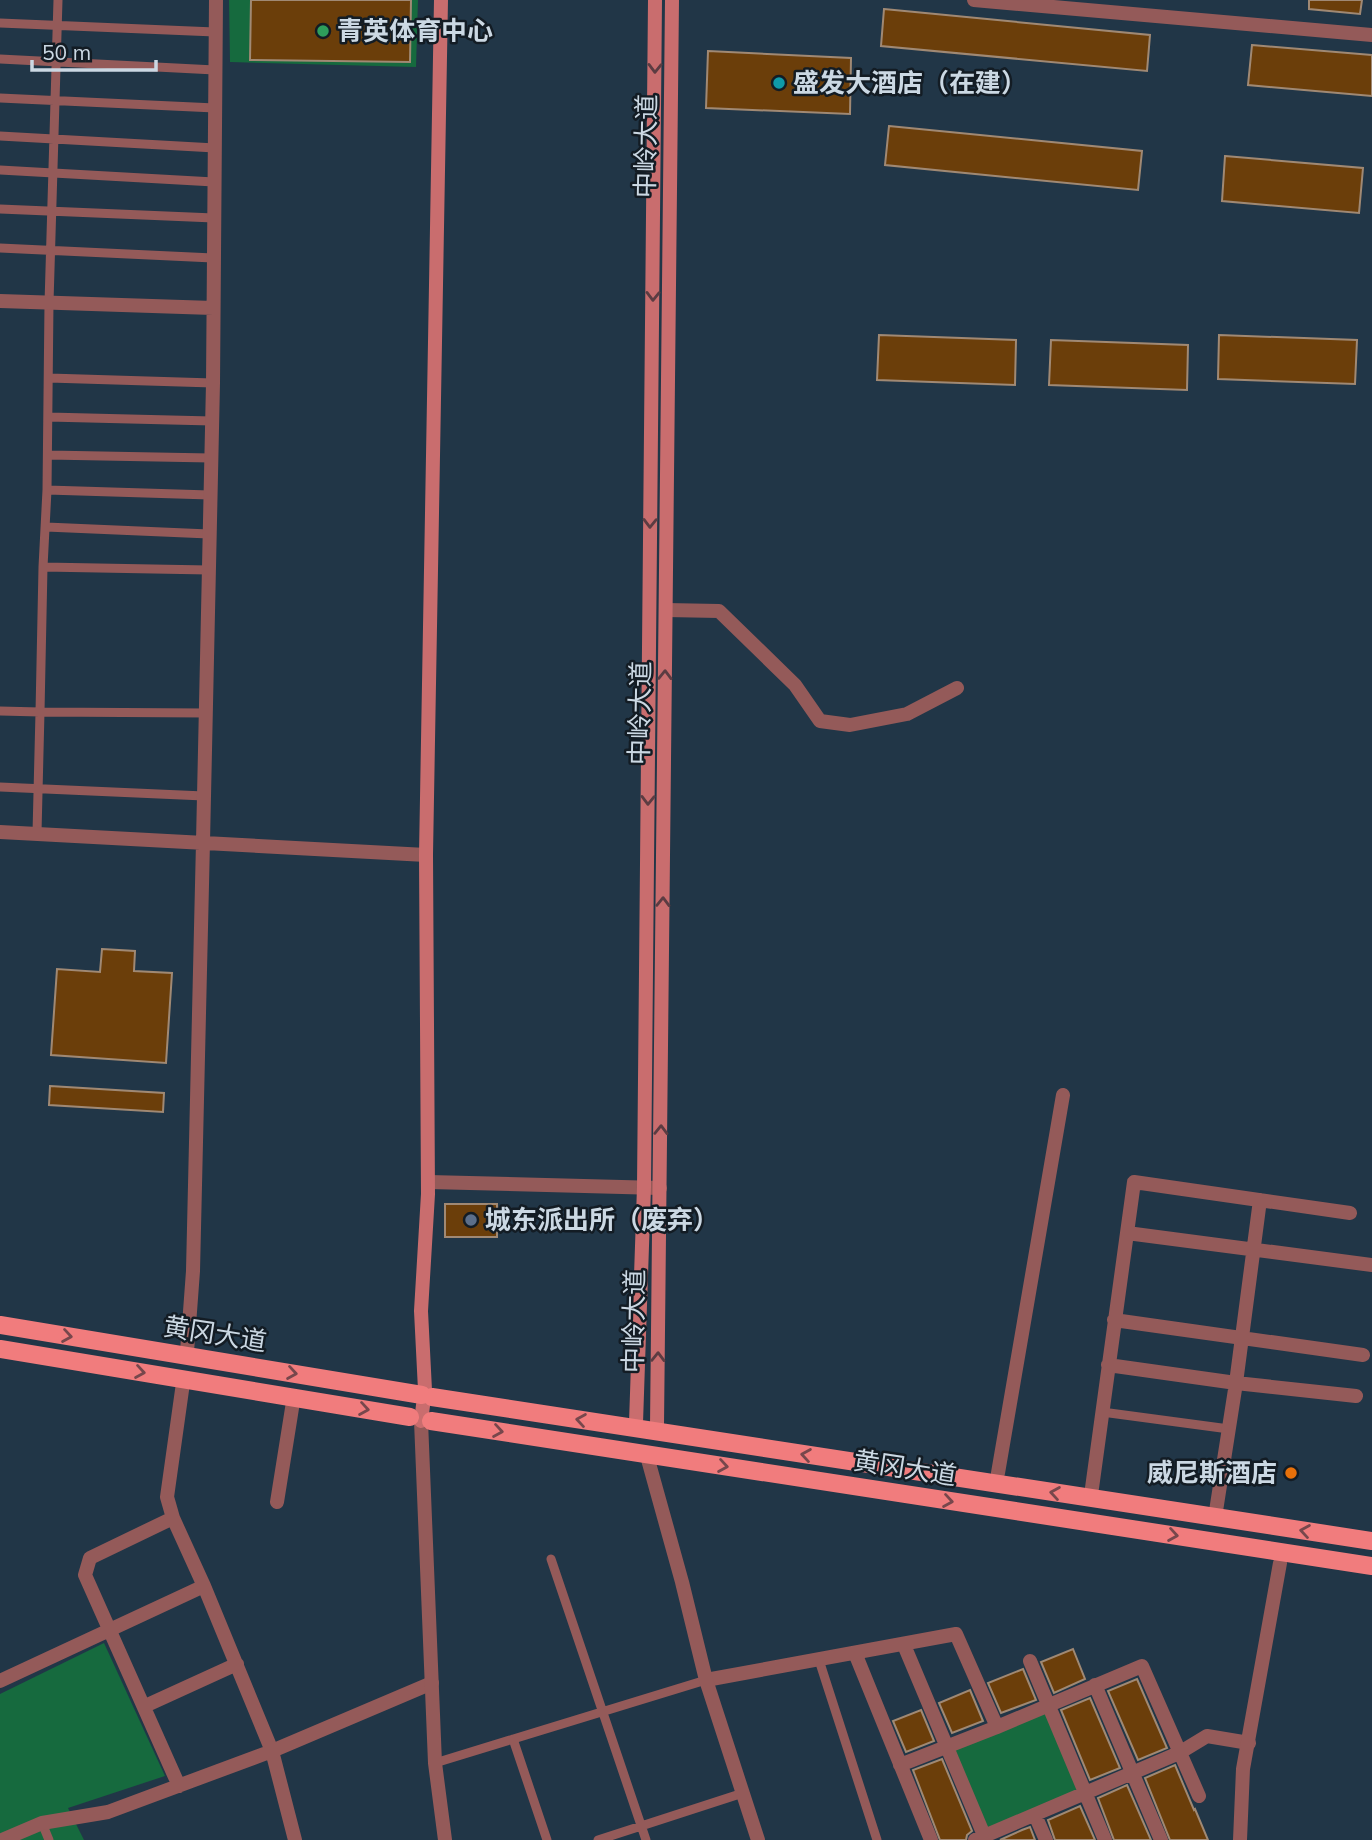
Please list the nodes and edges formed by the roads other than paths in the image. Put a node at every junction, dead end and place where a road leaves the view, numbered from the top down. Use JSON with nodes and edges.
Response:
{"nodes":[{"id":1,"x":58,"y":0,"type":"edge"},
{"id":2,"x":216,"y":0,"type":"edge"},
{"id":3,"x":441,"y":0,"type":"edge"},
{"id":4,"x":655,"y":0,"type":"edge"},
{"id":5,"x":672,"y":0,"type":"edge"},
{"id":6,"x":974,"y":0,"type":"edge"},
{"id":7,"x":0,"y":23,"type":"edge"},
{"id":8,"x":57,"y":26,"type":"junction"},
{"id":9,"x":215,"y":32,"type":"junction"},
{"id":10,"x":1372,"y":36,"type":"edge"},
{"id":11,"x":0,"y":59,"type":"edge"},
{"id":12,"x":56,"y":62,"type":"junction"},
{"id":13,"x":215,"y":69,"type":"junction"},
{"id":14,"x":0,"y":98,"type":"edge"},
{"id":15,"x":55,"y":101,"type":"junction"},
{"id":16,"x":215,"y":108,"type":"junction"},
{"id":17,"x":0,"y":136,"type":"edge"},
{"id":18,"x":54,"y":139,"type":"junction"},
{"id":19,"x":215,"y":148,"type":"junction"},
{"id":20,"x":0,"y":170,"type":"edge"},
{"id":21,"x":53,"y":173,"type":"junction"},
{"id":22,"x":214,"y":182,"type":"junction"},
{"id":23,"x":0,"y":209,"type":"edge"},
{"id":24,"x":52,"y":211,"type":"junction"},
{"id":25,"x":214,"y":218,"type":"junction"},
{"id":26,"x":0,"y":248,"type":"edge"},
{"id":27,"x":51,"y":250,"type":"junction"},
{"id":28,"x":213,"y":258,"type":"junction"},
{"id":29,"x":0,"y":301,"type":"edge"},
{"id":30,"x":49,"y":303,"type":"junction"},
{"id":31,"x":213,"y":308,"type":"junction"},
{"id":32,"x":49,"y":378,"type":"junction"},
{"id":33,"x":212,"y":383,"type":"junction"},
{"id":34,"x":48,"y":416,"type":"junction"},
{"id":35,"x":212,"y":421,"type":"junction"},
{"id":36,"x":48,"y":455,"type":"junction"},
{"id":37,"x":211,"y":458,"type":"junction"},
{"id":38,"x":47,"y":490,"type":"junction"},
{"id":39,"x":210,"y":495,"type":"junction"},
{"id":40,"x":46,"y":527,"type":"junction"},
{"id":41,"x":209,"y":534,"type":"junction"},
{"id":42,"x":43,"y":567,"type":"junction"},
{"id":43,"x":209,"y":570,"type":"junction"},
{"id":44,"x":666,"y":610,"type":"junction"},
{"id":45,"x":957,"y":688,"type":"dead end"},
{"id":46,"x":0,"y":711,"type":"edge"},
{"id":47,"x":40,"y":712,"type":"junction"},
{"id":48,"x":206,"y":713,"type":"junction"},
{"id":49,"x":0,"y":787,"type":"edge"},
{"id":50,"x":38,"y":789,"type":"junction"},
{"id":51,"x":204,"y":796,"type":"junction"},
{"id":52,"x":0,"y":832,"type":"edge"},
{"id":53,"x":37,"y":833,"type":"junction"},
{"id":54,"x":203,"y":842,"type":"junction"},
{"id":55,"x":426,"y":855,"type":"junction"},
{"id":56,"x":1063,"y":1096,"type":"dead end"},
{"id":57,"x":429,"y":1182,"type":"junction"},
{"id":58,"x":644,"y":1187,"type":"junction"},
{"id":59,"x":660,"y":1188,"type":"junction"},
{"id":60,"x":1260,"y":1200,"type":"junction"},
{"id":61,"x":1350,"y":1213,"type":"dead end"},
{"id":62,"x":1127,"y":1233,"type":"junction"},
{"id":63,"x":1255,"y":1250,"type":"junction"},
{"id":64,"x":1372,"y":1265,"type":"edge"},
{"id":65,"x":1115,"y":1320,"type":"junction"},
{"id":66,"x":0,"y":1325,"type":"edge"},
{"id":67,"x":1242,"y":1338,"type":"junction"},
{"id":68,"x":0,"y":1349,"type":"edge"},
{"id":69,"x":187,"y":1352,"type":"dead end"},
{"id":70,"x":1363,"y":1355,"type":"dead end"},
{"id":71,"x":1108,"y":1365,"type":"junction"},
{"id":72,"x":183,"y":1383,"type":"dead end"},
{"id":73,"x":1236,"y":1383,"type":"junction"},
{"id":74,"x":1356,"y":1396,"type":"dead end"},
{"id":75,"x":293,"y":1402,"type":"dead end"},
{"id":76,"x":1102,"y":1412,"type":"junction"},
{"id":77,"x":421,"y":1420,"type":"junction"},
{"id":78,"x":636,"y":1423,"type":"dead end"},
{"id":79,"x":657,"y":1426,"type":"dead end"},
{"id":80,"x":1229,"y":1429,"type":"junction"},
{"id":81,"x":647,"y":1456,"type":"dead end"},
{"id":82,"x":998,"y":1472,"type":"dead end"},
{"id":83,"x":1092,"y":1488,"type":"dead end"},
{"id":84,"x":277,"y":1502,"type":"dead end"},
{"id":85,"x":1216,"y":1511,"type":"dead end"},
{"id":86,"x":173,"y":1518,"type":"junction"},
{"id":87,"x":1372,"y":1541,"type":"edge"},
{"id":88,"x":551,"y":1559,"type":"dead end"},
{"id":89,"x":1280,"y":1563,"type":"dead end"},
{"id":90,"x":1372,"y":1566,"type":"edge"},
{"id":91,"x":204,"y":1586,"type":"junction"},
{"id":92,"x":110,"y":1630,"type":"junction"},
{"id":93,"x":904,"y":1645,"type":"junction"},
{"id":94,"x":855,"y":1653,"type":"junction"},
{"id":95,"x":819,"y":1660,"type":"junction"},
{"id":96,"x":1030,"y":1661,"type":"dead end"},
{"id":97,"x":237,"y":1664,"type":"junction"},
{"id":98,"x":706,"y":1680,"type":"junction"},
{"id":99,"x":0,"y":1681,"type":"edge"},
{"id":100,"x":432,"y":1683,"type":"junction"},
{"id":101,"x":1095,"y":1685,"type":"junction"},
{"id":102,"x":1048,"y":1705,"type":"junction"},
{"id":103,"x":145,"y":1706,"type":"junction"},
{"id":104,"x":603,"y":1712,"type":"junction"},
{"id":105,"x":997,"y":1727,"type":"junction"},
{"id":106,"x":513,"y":1739,"type":"junction"},
{"id":107,"x":1249,"y":1743,"type":"junction"},
{"id":108,"x":946,"y":1747,"type":"junction"},
{"id":109,"x":272,"y":1751,"type":"junction"},
{"id":110,"x":1180,"y":1753,"type":"junction"},
{"id":111,"x":435,"y":1763,"type":"junction"},
{"id":112,"x":900,"y":1765,"type":"junction"},
{"id":113,"x":1132,"y":1774,"type":"junction"},
{"id":114,"x":179,"y":1786,"type":"junction"},
{"id":115,"x":743,"y":1793,"type":"junction"},
{"id":116,"x":1086,"y":1793,"type":"junction"},
{"id":117,"x":1199,"y":1796,"type":"dead end"},
{"id":118,"x":1035,"y":1815,"type":"junction"},
{"id":119,"x":42,"y":1823,"type":"junction"},
{"id":120,"x":642,"y":1826,"type":"junction"},
{"id":121,"x":982,"y":1839,"type":"edge"},
{"id":122,"x":2,"y":1840,"type":"edge"},
{"id":123,"x":49,"y":1840,"type":"edge"},
{"id":124,"x":295,"y":1840,"type":"edge"},
{"id":125,"x":445,"y":1840,"type":"edge"},
{"id":126,"x":547,"y":1840,"type":"edge"},
{"id":127,"x":597,"y":1840,"type":"edge"},
{"id":128,"x":646,"y":1840,"type":"edge"},
{"id":129,"x":758,"y":1840,"type":"edge"},
{"id":130,"x":877,"y":1840,"type":"edge"},
{"id":131,"x":931,"y":1840,"type":"edge"},
{"id":132,"x":1046,"y":1840,"type":"edge"},
{"id":133,"x":1105,"y":1840,"type":"edge"},
{"id":134,"x":1161,"y":1840,"type":"edge"},
{"id":135,"x":1240,"y":1840,"type":"edge"}],
"edges":[{"from":1,"to":8,"type":"lane"},
{"from":2,"to":9,"type":"street"},
{"from":3,"to":55,"type":"main road"},
{"from":4,"to":58,"type":"main road","name":"中岭大道","one_way":true},
{"from":5,"to":44,"type":"main road","name":"中岭大道"},
{"from":6,"to":10,"type":"street"},
{"from":7,"to":8,"type":"lane"},
{"from":8,"to":9,"type":"lane"},
{"from":8,"to":12,"type":"lane"},
{"from":9,"to":13,"type":"street"},
{"from":11,"to":12,"type":"lane"},
{"from":12,"to":13,"type":"lane"},
{"from":12,"to":15,"type":"lane"},
{"from":13,"to":16,"type":"street"},
{"from":14,"to":15,"type":"lane"},
{"from":15,"to":16,"type":"lane"},
{"from":15,"to":18,"type":"lane"},
{"from":16,"to":19,"type":"street"},
{"from":17,"to":18,"type":"lane"},
{"from":18,"to":19,"type":"lane"},
{"from":18,"to":21,"type":"lane"},
{"from":19,"to":22,"type":"street"},
{"from":20,"to":21,"type":"lane"},
{"from":21,"to":22,"type":"lane"},
{"from":21,"to":24,"type":"lane"},
{"from":22,"to":25,"type":"street"},
{"from":23,"to":24,"type":"lane"},
{"from":24,"to":25,"type":"lane"},
{"from":24,"to":27,"type":"lane"},
{"from":25,"to":28,"type":"street"},
{"from":26,"to":27,"type":"lane"},
{"from":27,"to":28,"type":"lane"},
{"from":27,"to":30,"type":"lane"},
{"from":28,"to":31,"type":"street"},
{"from":29,"to":30,"type":"street"},
{"from":30,"to":31,"type":"street"},
{"from":30,"to":32,"type":"lane"},
{"from":31,"to":33,"type":"street"},
{"from":32,"to":33,"type":"lane"},
{"from":32,"to":34,"type":"lane"},
{"from":33,"to":35,"type":"street"},
{"from":34,"to":35,"type":"lane"},
{"from":34,"to":36,"type":"lane"},
{"from":35,"to":37,"type":"street"},
{"from":36,"to":37,"type":"lane"},
{"from":36,"to":38,"type":"lane"},
{"from":37,"to":39,"type":"street"},
{"from":38,"to":39,"type":"lane"},
{"from":38,"to":40,"type":"lane"},
{"from":39,"to":41,"type":"street"},
{"from":40,"to":41,"type":"lane"},
{"from":40,"to":42,"type":"lane"},
{"from":41,"to":43,"type":"street"},
{"from":42,"to":43,"type":"lane"},
{"from":42,"to":47,"type":"lane"},
{"from":43,"to":48,"type":"street"},
{"from":44,"to":45,"type":"street"},
{"from":59,"to":44,"type":"main road","name":"中岭大道","one_way":true},
{"from":46,"to":47,"type":"lane"},
{"from":47,"to":48,"type":"lane"},
{"from":47,"to":50,"type":"lane"},
{"from":48,"to":51,"type":"street"},
{"from":49,"to":50,"type":"lane"},
{"from":50,"to":51,"type":"lane"},
{"from":50,"to":53,"type":"lane"},
{"from":51,"to":54,"type":"street"},
{"from":52,"to":53,"type":"street"},
{"from":53,"to":54,"type":"street"},
{"from":54,"to":55,"type":"street"},
{"from":54,"to":69,"type":"street"},
{"from":55,"to":57,"type":"main road"},
{"from":56,"to":82,"type":"street"},
{"from":57,"to":58,"type":"street"},
{"from":57,"to":77,"type":"main road"},
{"from":58,"to":59,"type":"street"},
{"from":58,"to":78,"type":"main road","name":"中岭大道"},
{"from":79,"to":59,"type":"main road","name":"中岭大道","one_way":true},
{"from":60,"to":61,"type":"street"},
{"from":60,"to":62,"type":"street"},
{"from":60,"to":63,"type":"street"},
{"from":62,"to":63,"type":"street"},
{"from":62,"to":65,"type":"street"},
{"from":63,"to":64,"type":"street"},
{"from":63,"to":67,"type":"street"},
{"from":65,"to":67,"type":"street"},
{"from":65,"to":71,"type":"street"},
{"from":66,"to":87,"type":"main road","name":"黄冈大道"},
{"from":67,"to":70,"type":"street"},
{"from":67,"to":73,"type":"street"},
{"from":68,"to":77,"type":"main road","name":"黄冈大道","one_way":true},
{"from":71,"to":73,"type":"street"},
{"from":71,"to":76,"type":"street"},
{"from":72,"to":86,"type":"street"},
{"from":73,"to":74,"type":"street"},
{"from":73,"to":80,"type":"street"},
{"from":75,"to":84,"type":"street"},
{"from":76,"to":80,"type":"lane"},
{"from":76,"to":83,"type":"street"},
{"from":77,"to":90,"type":"main road","name":"黄冈大道","one_way":true},
{"from":77,"to":100,"type":"street"},
{"from":80,"to":85,"type":"street"},
{"from":81,"to":98,"type":"street"},
{"from":86,"to":91,"type":"street"},
{"from":86,"to":92,"type":"street"},
{"from":88,"to":104,"type":"lane"},
{"from":89,"to":107,"type":"street"},
{"from":91,"to":92,"type":"street"},
{"from":91,"to":97,"type":"street"},
{"from":92,"to":99,"type":"street"},
{"from":92,"to":103,"type":"street"},
{"from":93,"to":94,"type":"street"},
{"from":93,"to":105,"type":"street"},
{"from":93,"to":108,"type":"street"},
{"from":94,"to":95,"type":"street"},
{"from":94,"to":112,"type":"street"},
{"from":95,"to":98,"type":"street"},
{"from":95,"to":130,"type":"lane"},
{"from":96,"to":102,"type":"street"},
{"from":97,"to":103,"type":"street"},
{"from":97,"to":109,"type":"street"},
{"from":98,"to":104,"type":"lane"},
{"from":98,"to":115,"type":"street"},
{"from":100,"to":109,"type":"street"},
{"from":100,"to":111,"type":"street"},
{"from":101,"to":102,"type":"street"},
{"from":101,"to":110,"type":"street"},
{"from":101,"to":113,"type":"street"},
{"from":102,"to":105,"type":"street"},
{"from":102,"to":116,"type":"street"},
{"from":103,"to":114,"type":"street"},
{"from":104,"to":106,"type":"lane"},
{"from":104,"to":120,"type":"lane"},
{"from":105,"to":108,"type":"street"},
{"from":106,"to":111,"type":"lane"},
{"from":106,"to":126,"type":"lane"},
{"from":107,"to":110,"type":"street"},
{"from":107,"to":135,"type":"street"},
{"from":108,"to":112,"type":"street"},
{"from":108,"to":121,"type":"street"},
{"from":109,"to":114,"type":"street"},
{"from":109,"to":124,"type":"street"},
{"from":110,"to":113,"type":"street"},
{"from":110,"to":117,"type":"street"},
{"from":111,"to":125,"type":"street"},
{"from":112,"to":131,"type":"street"},
{"from":113,"to":116,"type":"street"},
{"from":113,"to":134,"type":"street"},
{"from":114,"to":119,"type":"street"},
{"from":115,"to":120,"type":"lane"},
{"from":115,"to":129,"type":"street"},
{"from":116,"to":118,"type":"street"},
{"from":116,"to":133,"type":"street"},
{"from":118,"to":121,"type":"street"},
{"from":118,"to":132,"type":"street"},
{"from":119,"to":122,"type":"street"},
{"from":119,"to":123,"type":"lane"},
{"from":120,"to":127,"type":"lane"},
{"from":120,"to":128,"type":"lane"}]}
